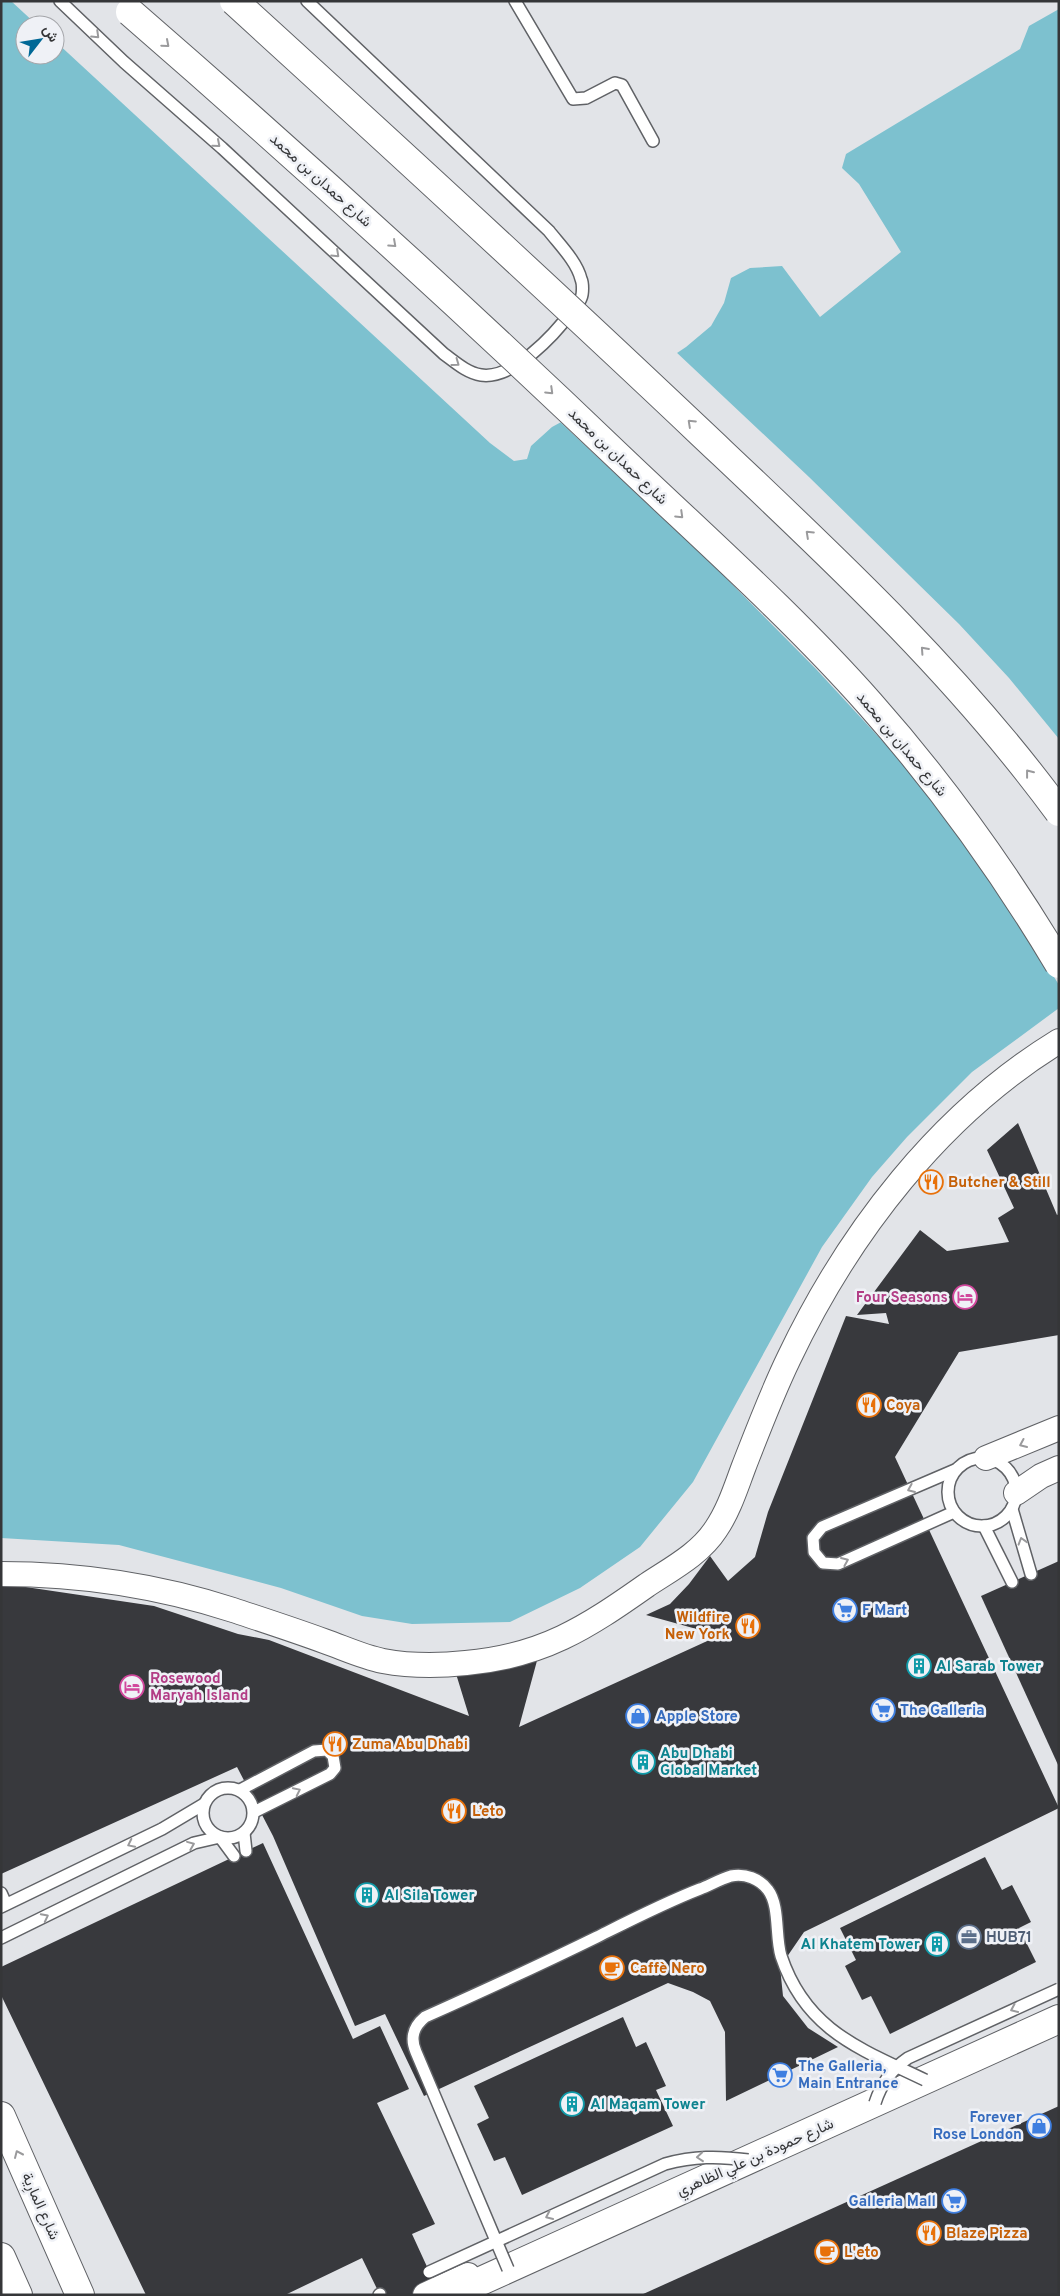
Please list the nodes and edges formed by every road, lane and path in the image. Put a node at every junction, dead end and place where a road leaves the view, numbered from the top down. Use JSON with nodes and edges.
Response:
{"nodes":[{"id":1,"x":60,"y":1,"type":"edge"},
{"id":2,"x":234,"y":1,"type":"edge"},
{"id":3,"x":307,"y":1,"type":"edge"},
{"id":4,"x":515,"y":1,"type":"edge"},
{"id":5,"x":124,"y":6,"type":"edge"},
{"id":6,"x":653,"y":141,"type":"dead end"},
{"id":7,"x":1059,"y":812,"type":"edge"},
{"id":8,"x":1059,"y":964,"type":"edge"},
{"id":9,"x":1059,"y":1041,"type":"edge"},
{"id":10,"x":1059,"y":1428,"type":"edge"},
{"id":11,"x":986,"y":1458,"type":"junction"},
{"id":12,"x":1059,"y":1468,"type":"edge"},
{"id":13,"x":956,"y":1470,"type":"junction"},
{"id":14,"x":1014,"y":1501,"type":"junction"},
{"id":15,"x":954,"y":1512,"type":"junction"},
{"id":16,"x":984,"y":1526,"type":"junction"},
{"id":17,"x":1,"y":1574,"type":"edge"},
{"id":18,"x":1031,"y":1574,"type":"dead end"},
{"id":19,"x":1012,"y":1582,"type":"dead end"},
{"id":20,"x":240,"y":1790,"type":"junction"},
{"id":21,"x":204,"y":1804,"type":"junction"},
{"id":22,"x":254,"y":1812,"type":"junction"},
{"id":23,"x":244,"y":1833,"type":"junction"},
{"id":24,"x":220,"y":1837,"type":"junction"},
{"id":25,"x":246,"y":1851,"type":"dead end"},
{"id":26,"x":234,"y":1856,"type":"dead end"},
{"id":27,"x":1,"y":1892,"type":"edge"},
{"id":28,"x":4,"y":1906,"type":"edge"},
{"id":29,"x":1,"y":1938,"type":"edge"},
{"id":30,"x":1059,"y":1988,"type":"edge"},
{"id":31,"x":1059,"y":2012,"type":"edge"},
{"id":32,"x":1059,"y":2019,"type":"edge"},
{"id":33,"x":897,"y":2067,"type":"junction"},
{"id":34,"x":925,"y":2080,"type":"junction"},
{"id":35,"x":875,"y":2103,"type":"junction"},
{"id":36,"x":1,"y":2116,"type":"edge"},
{"id":37,"x":748,"y":2160,"type":"junction"},
{"id":38,"x":496,"y":2241,"type":"junction"},
{"id":39,"x":1,"y":2257,"type":"edge"},
{"id":40,"x":508,"y":2269,"type":"junction"},
{"id":41,"x":429,"y":2272,"type":"dead end"},
{"id":42,"x":18,"y":2295,"type":"edge"},
{"id":43,"x":80,"y":2295,"type":"edge"},
{"id":44,"x":425,"y":2295,"type":"edge"},
{"id":45,"x":450,"y":2295,"type":"edge"}],
"edges":[{"from":1,"to":3,"type":"lane","one_way":true},
{"from":7,"to":2,"type":"main road","one_way":true,"bridge":true},
{"from":4,"to":6,"type":"lane"},
{"from":5,"to":8,"type":"main road","name":"شارع حمدان بن محمد","one_way":true,"bridge":true},
{"from":9,"to":17,"type":"street"},
{"from":10,"to":11,"type":"street","one_way":true},
{"from":11,"to":13,"type":"lane"},
{"from":11,"to":14,"type":"lane"},
{"from":12,"to":14,"type":"street"},
{"from":13,"to":15,"type":"lane"},
{"from":13,"to":15,"type":"lane","one_way":true},
{"from":14,"to":16,"type":"lane"},
{"from":18,"to":14,"type":"lane","one_way":true},
{"from":15,"to":16,"type":"lane"},
{"from":16,"to":19,"type":"lane"},
{"from":20,"to":21,"type":"lane"},
{"from":20,"to":22,"type":"lane"},
{"from":22,"to":20,"type":"lane","one_way":true},
{"from":21,"to":24,"type":"lane"},
{"from":21,"to":28,"type":"lane","one_way":true},
{"from":22,"to":23,"type":"lane"},
{"from":23,"to":24,"type":"lane"},
{"from":23,"to":25,"type":"lane"},
{"from":24,"to":26,"type":"lane"},
{"from":29,"to":24,"type":"lane","one_way":true},
{"from":27,"to":28,"type":"lane"},
{"from":30,"to":33,"type":"lane","one_way":true,"bridge":true},
{"from":31,"to":44,"type":"street"},
{"from":32,"to":34,"type":"main road","name":"شارع حمودة بن علي الظاهري"},
{"from":33,"to":34,"type":"lane","bridge":true},
{"from":33,"to":35,"type":"lane","bridge":true},
{"from":33,"to":38,"type":"lane","bridge":true},
{"from":34,"to":35,"type":"main road","name":"شارع حمودة بن علي الظاهري"},
{"from":35,"to":37,"type":"main road","name":"شارع حمودة بن علي الظاهري"},
{"from":43,"to":36,"type":"main road","name":"شارع المارِية","one_way":true},
{"from":37,"to":38,"type":"lane","one_way":true,"bridge":true},
{"from":37,"to":40,"type":"main road","name":"شارع حمودة بن علي الظاهري"},
{"from":38,"to":40,"type":"lane","bridge":true},
{"from":38,"to":41,"type":"lane","bridge":true},
{"from":39,"to":42,"type":"main road"},
{"from":40,"to":45,"type":"main road","name":"شارع حمودة بن علي الظاهري"}]}
